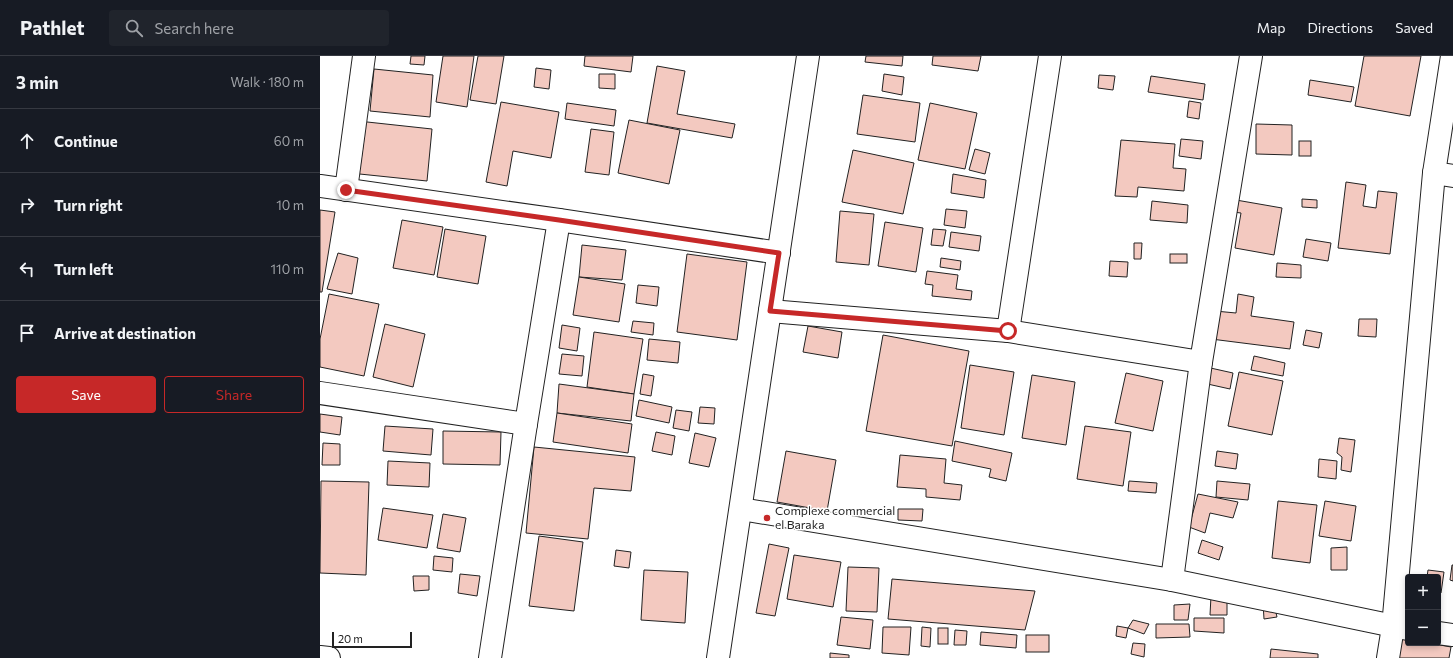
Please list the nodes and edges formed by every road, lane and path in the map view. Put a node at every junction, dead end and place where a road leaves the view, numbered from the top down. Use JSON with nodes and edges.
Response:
{"nodes":[{"id":1,"x":364,"y":56,"type":"edge"},
{"id":2,"x":808,"y":56,"type":"edge"},
{"id":3,"x":1050,"y":56,"type":"edge"},
{"id":4,"x":1251,"y":56,"type":"edge"},
{"id":5,"x":1452,"y":56,"type":"edge"},
{"id":6,"x":1444,"y":175,"type":"edge"},
{"id":7,"x":320,"y":186,"type":"edge"},
{"id":8,"x":346,"y":190,"type":"junction"},
{"id":9,"x":559,"y":220,"type":"junction"},
{"id":10,"x":779,"y":253,"type":"junction"},
{"id":11,"x":770,"y":311,"type":"junction"},
{"id":12,"x":1008,"y":331,"type":"junction"},
{"id":13,"x":1201,"y":362,"type":"junction"},
{"id":14,"x":320,"y":393,"type":"edge"},
{"id":15,"x":526,"y":424,"type":"junction"},
{"id":16,"x":741,"y":509,"type":"junction"},
{"id":17,"x":1172,"y":580,"type":"junction"},
{"id":18,"x":1401,"y":628,"type":"edge"},
{"id":19,"x":1441,"y":633,"type":"edge"},
{"id":20,"x":1453,"y":635,"type":"edge"},
{"id":21,"x":320,"y":657,"type":"edge"},
{"id":22,"x":330,"y":658,"type":"edge"},
{"id":23,"x":490,"y":658,"type":"edge"},
{"id":24,"x":718,"y":658,"type":"edge"},
{"id":25,"x":1388,"y":658,"type":"edge"}],
"edges":[{"from":1,"to":8,"type":"street"},
{"from":2,"to":10,"type":"street"},
{"from":3,"to":12,"type":"street"},
{"from":4,"to":13,"type":"street"},
{"from":5,"to":6,"type":"street"},
{"from":6,"to":18,"type":"street"},
{"from":7,"to":8,"type":"street"},
{"from":8,"to":9,"type":"street"},
{"from":9,"to":10,"type":"street"},
{"from":9,"to":15,"type":"street"},
{"from":10,"to":11,"type":"street"},
{"from":11,"to":12,"type":"street"},
{"from":11,"to":16,"type":"street"},
{"from":12,"to":13,"type":"street"},
{"from":13,"to":17,"type":"street"},
{"from":14,"to":15,"type":"street"},
{"from":15,"to":23,"type":"street"},
{"from":16,"to":17,"type":"street"},
{"from":16,"to":24,"type":"street"},
{"from":17,"to":18,"type":"street"},
{"from":18,"to":25,"type":"street"},
{"from":19,"to":20,"type":"street"},
{"from":21,"to":22,"type":"street"}]}
